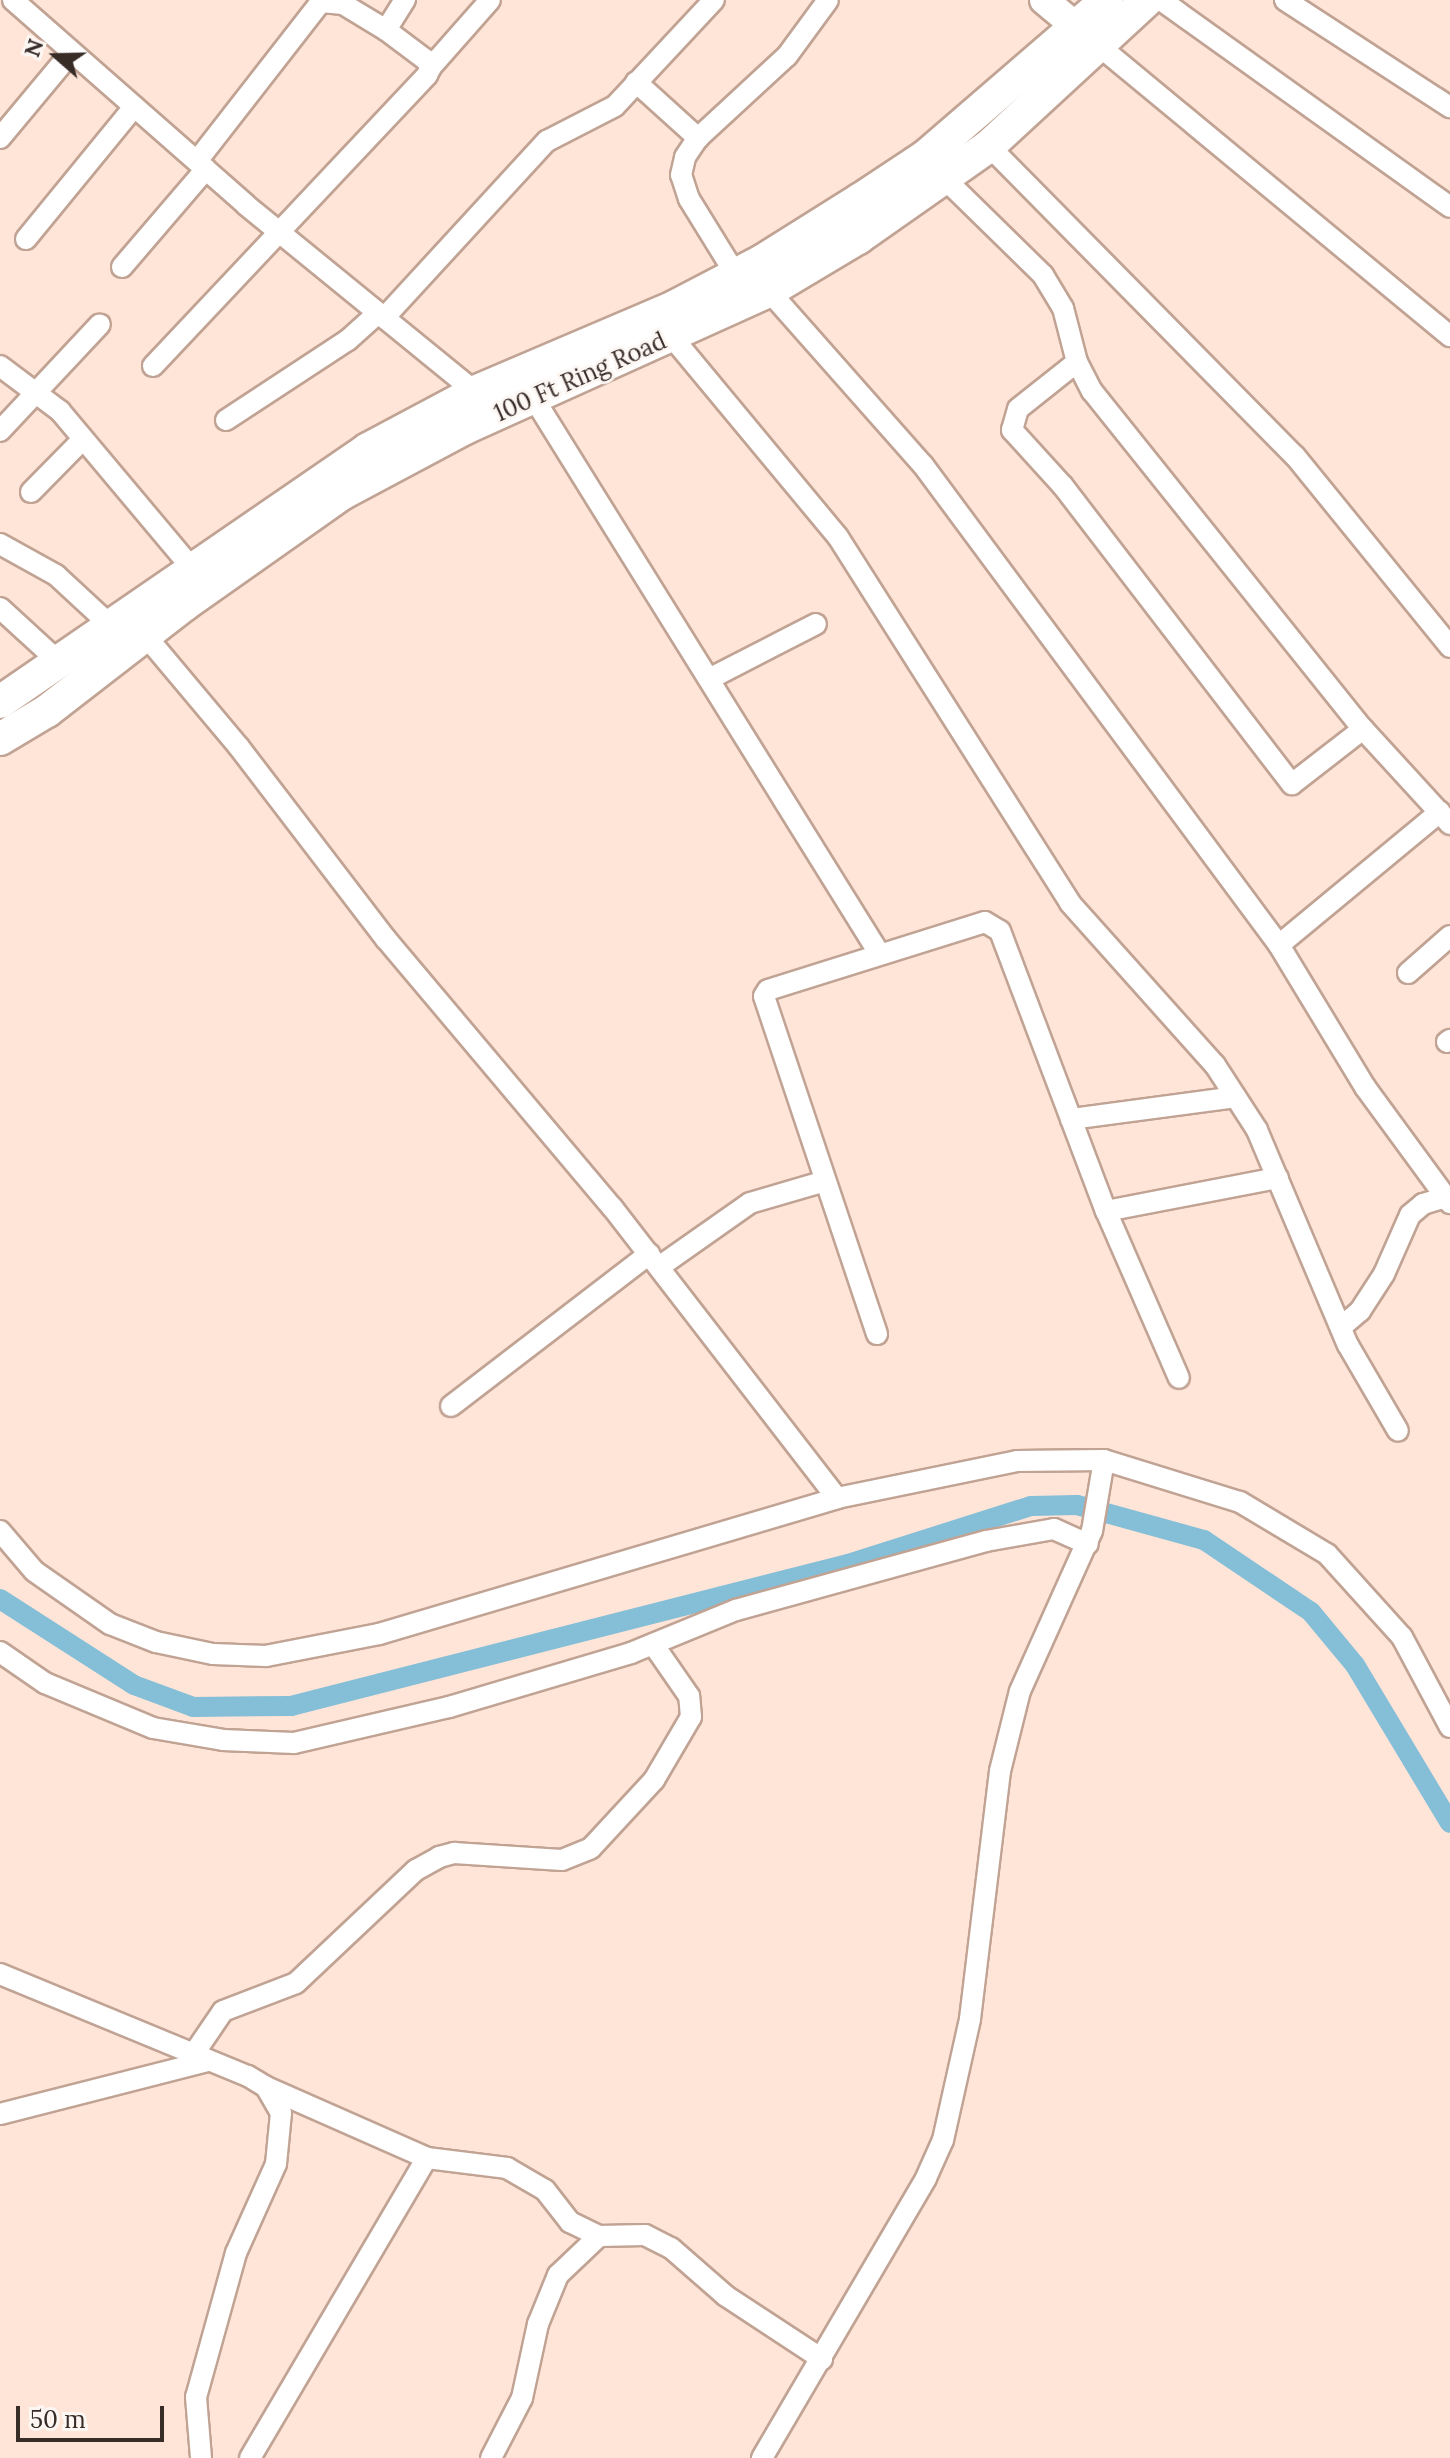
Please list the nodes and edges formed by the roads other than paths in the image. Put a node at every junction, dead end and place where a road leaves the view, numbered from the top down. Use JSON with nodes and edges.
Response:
{"nodes":[{"id":1,"x":13,"y":0,"type":"edge"},
{"id":2,"x":405,"y":0,"type":"edge"},
{"id":3,"x":490,"y":0,"type":"edge"},
{"id":4,"x":714,"y":0,"type":"edge"},
{"id":5,"x":828,"y":0,"type":"edge"},
{"id":6,"x":1044,"y":0,"type":"edge"},
{"id":7,"x":1147,"y":0,"type":"edge"},
{"id":8,"x":1161,"y":0,"type":"edge"},
{"id":9,"x":1285,"y":0,"type":"edge"},
{"id":10,"x":1098,"y":17,"type":"edge"},
{"id":11,"x":386,"y":30,"type":"junction"},
{"id":12,"x":70,"y":54,"type":"junction"},
{"id":13,"x":431,"y":67,"type":"junction"},
{"id":14,"x":636,"y":82,"type":"junction"},
{"id":15,"x":134,"y":107,"type":"junction"},
{"id":16,"x":1450,"y":107,"type":"edge"},
{"id":17,"x":0,"y":138,"type":"edge"},
{"id":18,"x":698,"y":138,"type":"junction"},
{"id":19,"x":989,"y":146,"type":"junction"},
{"id":20,"x":201,"y":165,"type":"junction"},
{"id":21,"x":946,"y":180,"type":"junction"},
{"id":22,"x":1450,"y":207,"type":"edge"},
{"id":23,"x":280,"y":233,"type":"junction"},
{"id":24,"x":26,"y":239,"type":"dead end"},
{"id":25,"x":122,"y":267,"type":"dead end"},
{"id":26,"x":736,"y":275,"type":"junction"},
{"id":27,"x":769,"y":291,"type":"junction"},
{"id":28,"x":381,"y":316,"type":"junction"},
{"id":29,"x":100,"y":324,"type":"dead end"},
{"id":30,"x":1450,"y":336,"type":"edge"},
{"id":31,"x":672,"y":337,"type":"junction"},
{"id":32,"x":1077,"y":362,"type":"junction"},
{"id":33,"x":0,"y":366,"type":"edge"},
{"id":34,"x":153,"y":366,"type":"dead end"},
{"id":35,"x":475,"y":392,"type":"junction"},
{"id":36,"x":37,"y":393,"type":"junction"},
{"id":37,"x":533,"y":397,"type":"junction"},
{"id":38,"x":226,"y":420,"type":"dead end"},
{"id":39,"x":0,"y":431,"type":"edge"},
{"id":40,"x":83,"y":439,"type":"junction"},
{"id":41,"x":31,"y":492,"type":"dead end"},
{"id":42,"x":0,"y":544,"type":"edge"},
{"id":43,"x":190,"y":566,"type":"junction"},
{"id":44,"x":0,"y":608,"type":"edge"},
{"id":45,"x":816,"y":624,"type":"dead end"},
{"id":46,"x":110,"y":625,"type":"junction"},
{"id":47,"x":145,"y":635,"type":"junction"},
{"id":48,"x":1450,"y":647,"type":"edge"},
{"id":49,"x":58,"y":661,"type":"junction"},
{"id":50,"x":709,"y":679,"type":"junction"},
{"id":51,"x":0,"y":702,"type":"edge"},
{"id":52,"x":1363,"y":729,"type":"junction"},
{"id":53,"x":0,"y":739,"type":"edge"},
{"id":54,"x":1445,"y":818,"type":"edge"},
{"id":55,"x":1450,"y":936,"type":"edge"},
{"id":56,"x":1279,"y":945,"type":"junction"},
{"id":57,"x":879,"y":953,"type":"junction"},
{"id":58,"x":1408,"y":973,"type":"dead end"},
{"id":59,"x":1236,"y":1097,"type":"junction"},
{"id":60,"x":1071,"y":1119,"type":"junction"},
{"id":61,"x":1278,"y":1178,"type":"junction"},
{"id":62,"x":825,"y":1181,"type":"junction"},
{"id":63,"x":1448,"y":1200,"type":"edge"},
{"id":64,"x":1106,"y":1211,"type":"junction"},
{"id":65,"x":654,"y":1261,"type":"junction"},
{"id":66,"x":1341,"y":1327,"type":"junction"},
{"id":67,"x":877,"y":1334,"type":"dead end"},
{"id":68,"x":1179,"y":1378,"type":"dead end"},
{"id":69,"x":451,"y":1406,"type":"dead end"},
{"id":70,"x":1398,"y":1431,"type":"dead end"},
{"id":71,"x":1104,"y":1468,"type":"junction"},
{"id":72,"x":837,"y":1498,"type":"junction"},
{"id":73,"x":0,"y":1531,"type":"edge"},
{"id":74,"x":1090,"y":1538,"type":"junction"},
{"id":75,"x":653,"y":1644,"type":"junction"},
{"id":76,"x":0,"y":1652,"type":"edge"},
{"id":77,"x":1450,"y":1727,"type":"edge"},
{"id":78,"x":0,"y":1974,"type":"edge"},
{"id":79,"x":200,"y":2058,"type":"junction"},
{"id":80,"x":266,"y":2087,"type":"junction"},
{"id":81,"x":0,"y":2114,"type":"edge"},
{"id":82,"x":427,"y":2158,"type":"junction"},
{"id":83,"x":599,"y":2236,"type":"junction"},
{"id":84,"x":822,"y":2359,"type":"junction"},
{"id":85,"x":201,"y":2458,"type":"edge"},
{"id":86,"x":250,"y":2458,"type":"edge"},
{"id":87,"x":491,"y":2458,"type":"edge"},
{"id":88,"x":762,"y":2458,"type":"edge"}],
"edges":[{"from":1,"to":12,"type":"street"},
{"from":2,"to":11,"type":"street"},
{"from":3,"to":13,"type":"street"},
{"from":4,"to":14,"type":"street"},
{"from":5,"to":18,"type":"street"},
{"from":6,"to":10,"type":"street"},
{"from":7,"to":10,"type":"main road","name":"100 Ft Ring Road"},
{"from":8,"to":22,"type":"street"},
{"from":9,"to":16,"type":"street"},
{"from":10,"to":19,"type":"main road","name":"100 Ft Ring Road"},
{"from":10,"to":26,"type":"main road","name":"100 Ft Ring Road"},
{"from":10,"to":30,"type":"street"},
{"from":11,"to":13,"type":"street"},
{"from":11,"to":20,"type":"street"},
{"from":12,"to":15,"type":"street"},
{"from":12,"to":17,"type":"street"},
{"from":13,"to":23,"type":"street"},
{"from":14,"to":18,"type":"street"},
{"from":14,"to":28,"type":"street"},
{"from":15,"to":20,"type":"street"},
{"from":15,"to":24,"type":"street"},
{"from":18,"to":26,"type":"street"},
{"from":19,"to":21,"type":"main road","name":"100 Ft Ring Road"},
{"from":19,"to":48,"type":"street"},
{"from":20,"to":23,"type":"street"},
{"from":20,"to":25,"type":"street"},
{"from":21,"to":27,"type":"main road","name":"100 Ft Ring Road"},
{"from":21,"to":32,"type":"street"},
{"from":23,"to":28,"type":"street"},
{"from":23,"to":34,"type":"street"},
{"from":26,"to":35,"type":"main road","name":"100 Ft Ring Road"},
{"from":27,"to":31,"type":"main road","name":"100 Ft Ring Road"},
{"from":27,"to":56,"type":"street"},
{"from":28,"to":35,"type":"street"},
{"from":28,"to":38,"type":"street"},
{"from":29,"to":36,"type":"street"},
{"from":31,"to":37,"type":"main road","name":"100 Ft Ring Road"},
{"from":31,"to":59,"type":"street"},
{"from":32,"to":52,"type":"street"},
{"from":32,"to":52,"type":"street"},
{"from":33,"to":36,"type":"street"},
{"from":35,"to":43,"type":"main road","name":"100 Ft Ring Road"},
{"from":36,"to":39,"type":"street"},
{"from":36,"to":40,"type":"street"},
{"from":37,"to":47,"type":"main road","name":"100 Ft Ring Road"},
{"from":37,"to":50,"type":"street"},
{"from":40,"to":41,"type":"street"},
{"from":40,"to":43,"type":"street"},
{"from":42,"to":46,"type":"street"},
{"from":43,"to":46,"type":"main road","name":"100 Ft Ring Road"},
{"from":44,"to":49,"type":"street"},
{"from":45,"to":50,"type":"street"},
{"from":46,"to":49,"type":"main road","name":"100 Ft Ring Road"},
{"from":47,"to":53,"type":"main road","name":"100 Ft Ring Road"},
{"from":47,"to":65,"type":"street"},
{"from":49,"to":51,"type":"main road","name":"100 Ft Ring Road"},
{"from":50,"to":57,"type":"street"},
{"from":52,"to":54,"type":"street"},
{"from":54,"to":56,"type":"street"},
{"from":55,"to":58,"type":"street"},
{"from":56,"to":63,"type":"street"},
{"from":57,"to":60,"type":"street"},
{"from":57,"to":62,"type":"street"},
{"from":59,"to":60,"type":"street"},
{"from":59,"to":61,"type":"street"},
{"from":60,"to":64,"type":"street"},
{"from":61,"to":64,"type":"street"},
{"from":61,"to":66,"type":"street"},
{"from":62,"to":65,"type":"street"},
{"from":62,"to":67,"type":"street"},
{"from":63,"to":66,"type":"street"},
{"from":64,"to":68,"type":"street"},
{"from":65,"to":69,"type":"street"},
{"from":65,"to":72,"type":"street"},
{"from":66,"to":70,"type":"street"},
{"from":71,"to":72,"type":"street"},
{"from":71,"to":74,"type":"street"},
{"from":71,"to":77,"type":"street"},
{"from":72,"to":73,"type":"street"},
{"from":74,"to":75,"type":"street"},
{"from":74,"to":84,"type":"street"},
{"from":75,"to":76,"type":"street"},
{"from":75,"to":79,"type":"street"},
{"from":78,"to":79,"type":"street"},
{"from":79,"to":80,"type":"street"},
{"from":79,"to":81,"type":"street"},
{"from":80,"to":82,"type":"street"},
{"from":80,"to":85,"type":"street"},
{"from":82,"to":83,"type":"street"},
{"from":82,"to":86,"type":"street"},
{"from":83,"to":84,"type":"street"},
{"from":83,"to":87,"type":"street"},
{"from":84,"to":88,"type":"street"}]}
